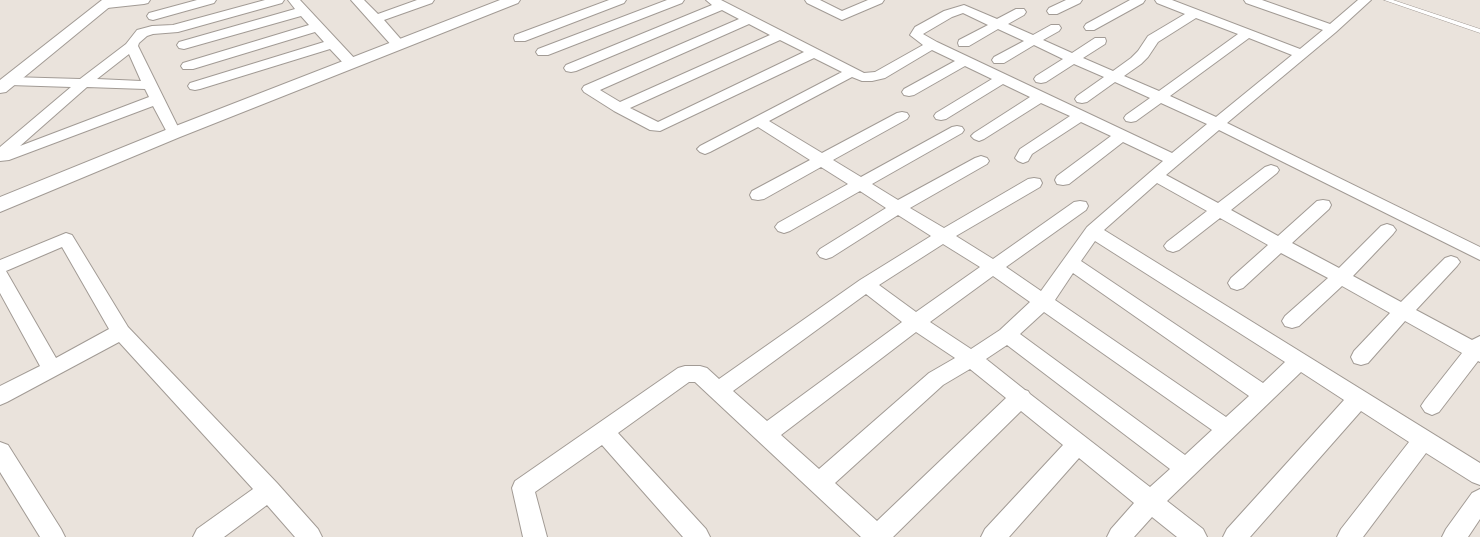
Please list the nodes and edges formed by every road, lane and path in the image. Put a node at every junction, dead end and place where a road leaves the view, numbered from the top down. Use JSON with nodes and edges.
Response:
{"nodes":[{"id":1,"x":144,"y":0,"type":"edge"},
{"id":2,"x":210,"y":0,"type":"edge"},
{"id":3,"x":278,"y":0,"type":"edge"},
{"id":4,"x":294,"y":0,"type":"edge"},
{"id":5,"x":357,"y":0,"type":"edge"},
{"id":6,"x":426,"y":0,"type":"edge"},
{"id":7,"x":513,"y":0,"type":"edge"},
{"id":8,"x":620,"y":0,"type":"edge"},
{"id":9,"x":678,"y":0,"type":"edge"},
{"id":10,"x":811,"y":0,"type":"edge"},
{"id":11,"x":878,"y":0,"type":"edge"},
{"id":12,"x":1076,"y":0,"type":"edge"},
{"id":13,"x":1139,"y":0,"type":"edge"},
{"id":14,"x":1161,"y":0,"type":"edge"},
{"id":15,"x":1250,"y":0,"type":"edge"},
{"id":16,"x":1366,"y":0,"type":"edge"},
{"id":17,"x":1387,"y":0,"type":"edge"},
{"id":18,"x":103,"y":1,"type":"edge"},
{"id":19,"x":716,"y":3,"type":"edge"},
{"id":20,"x":303,"y":11,"type":"junction"},
{"id":21,"x":1053,"y":11,"type":"dead end"},
{"id":22,"x":1020,"y":12,"type":"dead end"},
{"id":23,"x":1195,"y":13,"type":"junction"},
{"id":24,"x":153,"y":16,"type":"dead end"},
{"id":25,"x":376,"y":19,"type":"junction"},
{"id":26,"x":749,"y":19,"type":"junction"},
{"id":27,"x":999,"y":24,"type":"junction"},
{"id":28,"x":317,"y":27,"type":"junction"},
{"id":29,"x":1090,"y":27,"type":"dead end"},
{"id":30,"x":1055,"y":28,"type":"dead end"},
{"id":31,"x":1332,"y":29,"type":"junction"},
{"id":32,"x":1480,"y":31,"type":"edge"},
{"id":33,"x":1248,"y":33,"type":"junction"},
{"id":34,"x":781,"y":35,"type":"junction"},
{"id":35,"x":520,"y":38,"type":"dead end"},
{"id":36,"x":1034,"y":40,"type":"junction"},
{"id":37,"x":1100,"y":41,"type":"dead end"},
{"id":38,"x":964,"y":43,"type":"dead end"},
{"id":39,"x":333,"y":44,"type":"junction"},
{"id":40,"x":398,"y":44,"type":"junction"},
{"id":41,"x":184,"y":45,"type":"dead end"},
{"id":42,"x":932,"y":45,"type":"junction"},
{"id":43,"x":131,"y":46,"type":"junction"},
{"id":44,"x":544,"y":52,"type":"dead end"},
{"id":45,"x":815,"y":52,"type":"junction"},
{"id":46,"x":1302,"y":54,"type":"junction"},
{"id":47,"x":1072,"y":58,"type":"junction"},
{"id":48,"x":966,"y":60,"type":"junction"},
{"id":49,"x":999,"y":60,"type":"dead end"},
{"id":50,"x":351,"y":63,"type":"junction"},
{"id":51,"x":188,"y":66,"type":"dead end"},
{"id":52,"x":570,"y":68,"type":"dead end"},
{"id":53,"x":852,"y":72,"type":"junction"},
{"id":54,"x":1113,"y":76,"type":"junction"},
{"id":55,"x":1003,"y":78,"type":"junction"},
{"id":56,"x":1041,"y":79,"type":"dead end"},
{"id":57,"x":3,"y":81,"type":"edge"},
{"id":58,"x":85,"y":82,"type":"junction"},
{"id":59,"x":143,"y":85,"type":"junction"},
{"id":60,"x":195,"y":86,"type":"dead end"},
{"id":61,"x":909,"y":92,"type":"dead end"},
{"id":62,"x":1040,"y":97,"type":"junction"},
{"id":63,"x":1160,"y":97,"type":"junction"},
{"id":64,"x":158,"y":99,"type":"junction"},
{"id":65,"x":1082,"y":100,"type":"dead end"},
{"id":66,"x":619,"y":108,"type":"junction"},
{"id":67,"x":902,"y":116,"type":"dead end"},
{"id":68,"x":941,"y":116,"type":"dead end"},
{"id":69,"x":1080,"y":116,"type":"junction"},
{"id":70,"x":1131,"y":118,"type":"dead end"},
{"id":71,"x":103,"y":120,"type":"junction"},
{"id":72,"x":759,"y":121,"type":"junction"},
{"id":73,"x":1217,"y":123,"type":"junction"},
{"id":74,"x":957,"y":130,"type":"dead end"},
{"id":75,"x":174,"y":133,"type":"junction"},
{"id":76,"x":1122,"y":135,"type":"junction"},
{"id":77,"x":979,"y":136,"type":"dead end"},
{"id":78,"x":704,"y":149,"type":"dead end"},
{"id":79,"x":0,"y":155,"type":"edge"},
{"id":80,"x":1023,"y":158,"type":"dead end"},
{"id":81,"x":0,"y":159,"type":"edge"},
{"id":82,"x":822,"y":160,"type":"junction"},
{"id":83,"x":1173,"y":160,"type":"junction"},
{"id":84,"x":981,"y":161,"type":"dead end"},
{"id":85,"x":1271,"y":170,"type":"dead end"},
{"id":86,"x":1156,"y":176,"type":"junction"},
{"id":87,"x":1063,"y":180,"type":"dead end"},
{"id":88,"x":859,"y":183,"type":"junction"},
{"id":89,"x":1034,"y":183,"type":"dead end"},
{"id":90,"x":758,"y":195,"type":"dead end"},
{"id":91,"x":0,"y":205,"type":"edge"},
{"id":92,"x":1323,"y":205,"type":"dead end"},
{"id":93,"x":1080,"y":206,"type":"dead end"},
{"id":94,"x":899,"y":207,"type":"junction"},
{"id":95,"x":1220,"y":210,"type":"junction"},
{"id":96,"x":784,"y":227,"type":"dead end"},
{"id":97,"x":1387,"y":230,"type":"dead end"},
{"id":98,"x":1093,"y":231,"type":"junction"},
{"id":99,"x":945,"y":235,"type":"junction"},
{"id":100,"x":1280,"y":244,"type":"junction"},
{"id":101,"x":1173,"y":246,"type":"dead end"},
{"id":102,"x":826,"y":253,"type":"dead end"},
{"id":103,"x":1480,"y":254,"type":"edge"},
{"id":104,"x":1070,"y":262,"type":"junction"},
{"id":105,"x":1451,"y":262,"type":"dead end"},
{"id":106,"x":0,"y":267,"type":"edge"},
{"id":107,"x":993,"y":267,"type":"junction"},
{"id":108,"x":0,"y":276,"type":"edge"},
{"id":109,"x":1341,"y":277,"type":"junction"},
{"id":110,"x":1237,"y":283,"type":"dead end"},
{"id":111,"x":866,"y":285,"type":"junction"},
{"id":112,"x":1044,"y":301,"type":"junction"},
{"id":113,"x":1403,"y":311,"type":"junction"},
{"id":114,"x":1292,"y":321,"type":"dead end"},
{"id":115,"x":916,"y":322,"type":"junction"},
{"id":116,"x":121,"y":332,"type":"junction"},
{"id":117,"x":1007,"y":335,"type":"junction"},
{"id":118,"x":1478,"y":350,"type":"edge"},
{"id":119,"x":1361,"y":357,"type":"dead end"},
{"id":120,"x":972,"y":359,"type":"junction"},
{"id":121,"x":1299,"y":362,"type":"junction"},
{"id":122,"x":52,"y":368,"type":"junction"},
{"id":123,"x":718,"y":391,"type":"junction"},
{"id":124,"x":1264,"y":395,"type":"junction"},
{"id":125,"x":0,"y":396,"type":"edge"},
{"id":126,"x":1021,"y":397,"type":"junction"},
{"id":127,"x":1358,"y":399,"type":"junction"},
{"id":128,"x":1432,"y":406,"type":"dead end"},
{"id":129,"x":1228,"y":430,"type":"junction"},
{"id":130,"x":604,"y":432,"type":"junction"},
{"id":131,"x":766,"y":434,"type":"junction"},
{"id":132,"x":1424,"y":440,"type":"junction"},
{"id":133,"x":1078,"y":444,"type":"junction"},
{"id":134,"x":0,"y":452,"type":"edge"},
{"id":135,"x":1186,"y":468,"type":"junction"},
{"id":136,"x":1480,"y":475,"type":"edge"},
{"id":137,"x":819,"y":483,"type":"junction"},
{"id":138,"x":270,"y":490,"type":"junction"},
{"id":139,"x":1480,"y":500,"type":"edge"},
{"id":140,"x":1150,"y":502,"type":"junction"},
{"id":141,"x":53,"y":537,"type":"edge"},
{"id":142,"x":205,"y":537,"type":"edge"},
{"id":143,"x":310,"y":537,"type":"edge"},
{"id":144,"x":536,"y":537,"type":"edge"},
{"id":145,"x":698,"y":537,"type":"edge"},
{"id":146,"x":878,"y":537,"type":"edge"},
{"id":147,"x":992,"y":537,"type":"edge"},
{"id":148,"x":1119,"y":537,"type":"edge"},
{"id":149,"x":1195,"y":537,"type":"edge"},
{"id":150,"x":1235,"y":537,"type":"edge"},
{"id":151,"x":1349,"y":537,"type":"edge"},
{"id":152,"x":1454,"y":537,"type":"edge"}],
"edges":[{"from":1,"to":18,"type":"street"},
{"from":2,"to":24,"type":"street"},
{"from":3,"to":43,"type":"street"},
{"from":4,"to":20,"type":"street"},
{"from":5,"to":25,"type":"street"},
{"from":6,"to":25,"type":"street"},
{"from":7,"to":40,"type":"street"},
{"from":8,"to":35,"type":"street"},
{"from":9,"to":44,"type":"street"},
{"from":10,"to":11,"type":"street"},
{"from":12,"to":21,"type":"street"},
{"from":13,"to":29,"type":"street"},
{"from":14,"to":23,"type":"street"},
{"from":15,"to":31,"type":"street"},
{"from":16,"to":31,"type":"street"},
{"from":17,"to":32,"type":"lane"},
{"from":18,"to":57,"type":"street"},
{"from":19,"to":26,"type":"street"},
{"from":19,"to":52,"type":"street"},
{"from":20,"to":28,"type":"street"},
{"from":20,"to":41,"type":"street"},
{"from":22,"to":27,"type":"street"},
{"from":23,"to":33,"type":"street"},
{"from":23,"to":54,"type":"street"},
{"from":25,"to":40,"type":"street"},
{"from":26,"to":34,"type":"street"},
{"from":26,"to":66,"type":"street"},
{"from":27,"to":36,"type":"street"},
{"from":27,"to":38,"type":"street"},
{"from":27,"to":42,"type":"street"},
{"from":28,"to":39,"type":"street"},
{"from":28,"to":51,"type":"street"},
{"from":30,"to":36,"type":"street"},
{"from":31,"to":46,"type":"street"},
{"from":33,"to":46,"type":"street"},
{"from":33,"to":63,"type":"street"},
{"from":34,"to":45,"type":"street"},
{"from":34,"to":66,"type":"street"},
{"from":36,"to":47,"type":"street"},
{"from":36,"to":49,"type":"street"},
{"from":37,"to":47,"type":"street"},
{"from":39,"to":50,"type":"street"},
{"from":39,"to":60,"type":"street"},
{"from":40,"to":50,"type":"street"},
{"from":42,"to":48,"type":"street"},
{"from":42,"to":53,"type":"street"},
{"from":43,"to":58,"type":"street"},
{"from":43,"to":59,"type":"street"},
{"from":45,"to":53,"type":"street"},
{"from":45,"to":66,"type":"street"},
{"from":46,"to":73,"type":"street"},
{"from":47,"to":54,"type":"street"},
{"from":47,"to":56,"type":"street"},
{"from":48,"to":55,"type":"street"},
{"from":48,"to":61,"type":"street"},
{"from":50,"to":75,"type":"street"},
{"from":53,"to":72,"type":"street"},
{"from":54,"to":63,"type":"street"},
{"from":54,"to":65,"type":"street"},
{"from":55,"to":62,"type":"street"},
{"from":55,"to":68,"type":"street"},
{"from":57,"to":58,"type":"street"},
{"from":58,"to":59,"type":"street"},
{"from":58,"to":79,"type":"street"},
{"from":59,"to":64,"type":"street"},
{"from":59,"to":71,"type":"street"},
{"from":62,"to":69,"type":"street"},
{"from":62,"to":77,"type":"street"},
{"from":63,"to":70,"type":"street"},
{"from":63,"to":73,"type":"street"},
{"from":64,"to":71,"type":"street"},
{"from":64,"to":75,"type":"street"},
{"from":67,"to":82,"type":"street"},
{"from":69,"to":76,"type":"street"},
{"from":69,"to":80,"type":"street"},
{"from":71,"to":81,"type":"street"},
{"from":72,"to":78,"type":"street"},
{"from":72,"to":82,"type":"street"},
{"from":73,"to":83,"type":"street"},
{"from":73,"to":103,"type":"street"},
{"from":74,"to":88,"type":"street"},
{"from":75,"to":91,"type":"street"},
{"from":76,"to":83,"type":"street"},
{"from":76,"to":87,"type":"street"},
{"from":82,"to":88,"type":"street"},
{"from":82,"to":90,"type":"street"},
{"from":83,"to":86,"type":"street"},
{"from":84,"to":94,"type":"street"},
{"from":85,"to":95,"type":"street"},
{"from":86,"to":95,"type":"street"},
{"from":86,"to":98,"type":"street"},
{"from":88,"to":94,"type":"street"},
{"from":88,"to":96,"type":"street"},
{"from":89,"to":99,"type":"street"},
{"from":92,"to":100,"type":"street"},
{"from":93,"to":107,"type":"street"},
{"from":94,"to":99,"type":"street"},
{"from":94,"to":102,"type":"street"},
{"from":95,"to":100,"type":"street"},
{"from":95,"to":101,"type":"street"},
{"from":97,"to":109,"type":"street"},
{"from":98,"to":104,"type":"street"},
{"from":98,"to":121,"type":"street"},
{"from":99,"to":107,"type":"street"},
{"from":99,"to":111,"type":"street"},
{"from":100,"to":109,"type":"street"},
{"from":100,"to":110,"type":"street"},
{"from":104,"to":112,"type":"street"},
{"from":104,"to":124,"type":"street"},
{"from":105,"to":113,"type":"street"},
{"from":106,"to":116,"type":"street"},
{"from":107,"to":112,"type":"street"},
{"from":107,"to":115,"type":"street"},
{"from":108,"to":122,"type":"street"},
{"from":109,"to":113,"type":"street"},
{"from":109,"to":114,"type":"street"},
{"from":111,"to":115,"type":"street"},
{"from":111,"to":123,"type":"street"},
{"from":112,"to":117,"type":"street"},
{"from":112,"to":129,"type":"street"},
{"from":113,"to":118,"type":"street"},
{"from":113,"to":119,"type":"street"},
{"from":115,"to":120,"type":"street"},
{"from":115,"to":131,"type":"street"},
{"from":116,"to":122,"type":"street"},
{"from":116,"to":138,"type":"street"},
{"from":117,"to":120,"type":"street"},
{"from":117,"to":135,"type":"street"},
{"from":118,"to":128,"type":"street"},
{"from":120,"to":126,"type":"street"},
{"from":120,"to":137,"type":"street"},
{"from":121,"to":124,"type":"street"},
{"from":121,"to":127,"type":"street"},
{"from":122,"to":125,"type":"street"},
{"from":123,"to":130,"type":"street"},
{"from":123,"to":131,"type":"street"},
{"from":124,"to":129,"type":"street"},
{"from":126,"to":133,"type":"street"},
{"from":126,"to":146,"type":"street"},
{"from":127,"to":132,"type":"street"},
{"from":127,"to":150,"type":"street"},
{"from":129,"to":135,"type":"street"},
{"from":130,"to":144,"type":"street"},
{"from":130,"to":145,"type":"street"},
{"from":131,"to":137,"type":"street"},
{"from":132,"to":136,"type":"street"},
{"from":132,"to":151,"type":"street"},
{"from":133,"to":140,"type":"street"},
{"from":133,"to":147,"type":"street"},
{"from":134,"to":141,"type":"street"},
{"from":135,"to":140,"type":"street"},
{"from":137,"to":146,"type":"street"},
{"from":138,"to":142,"type":"street"},
{"from":138,"to":143,"type":"street"},
{"from":139,"to":152,"type":"street"},
{"from":140,"to":148,"type":"street"},
{"from":140,"to":149,"type":"street"}]}
